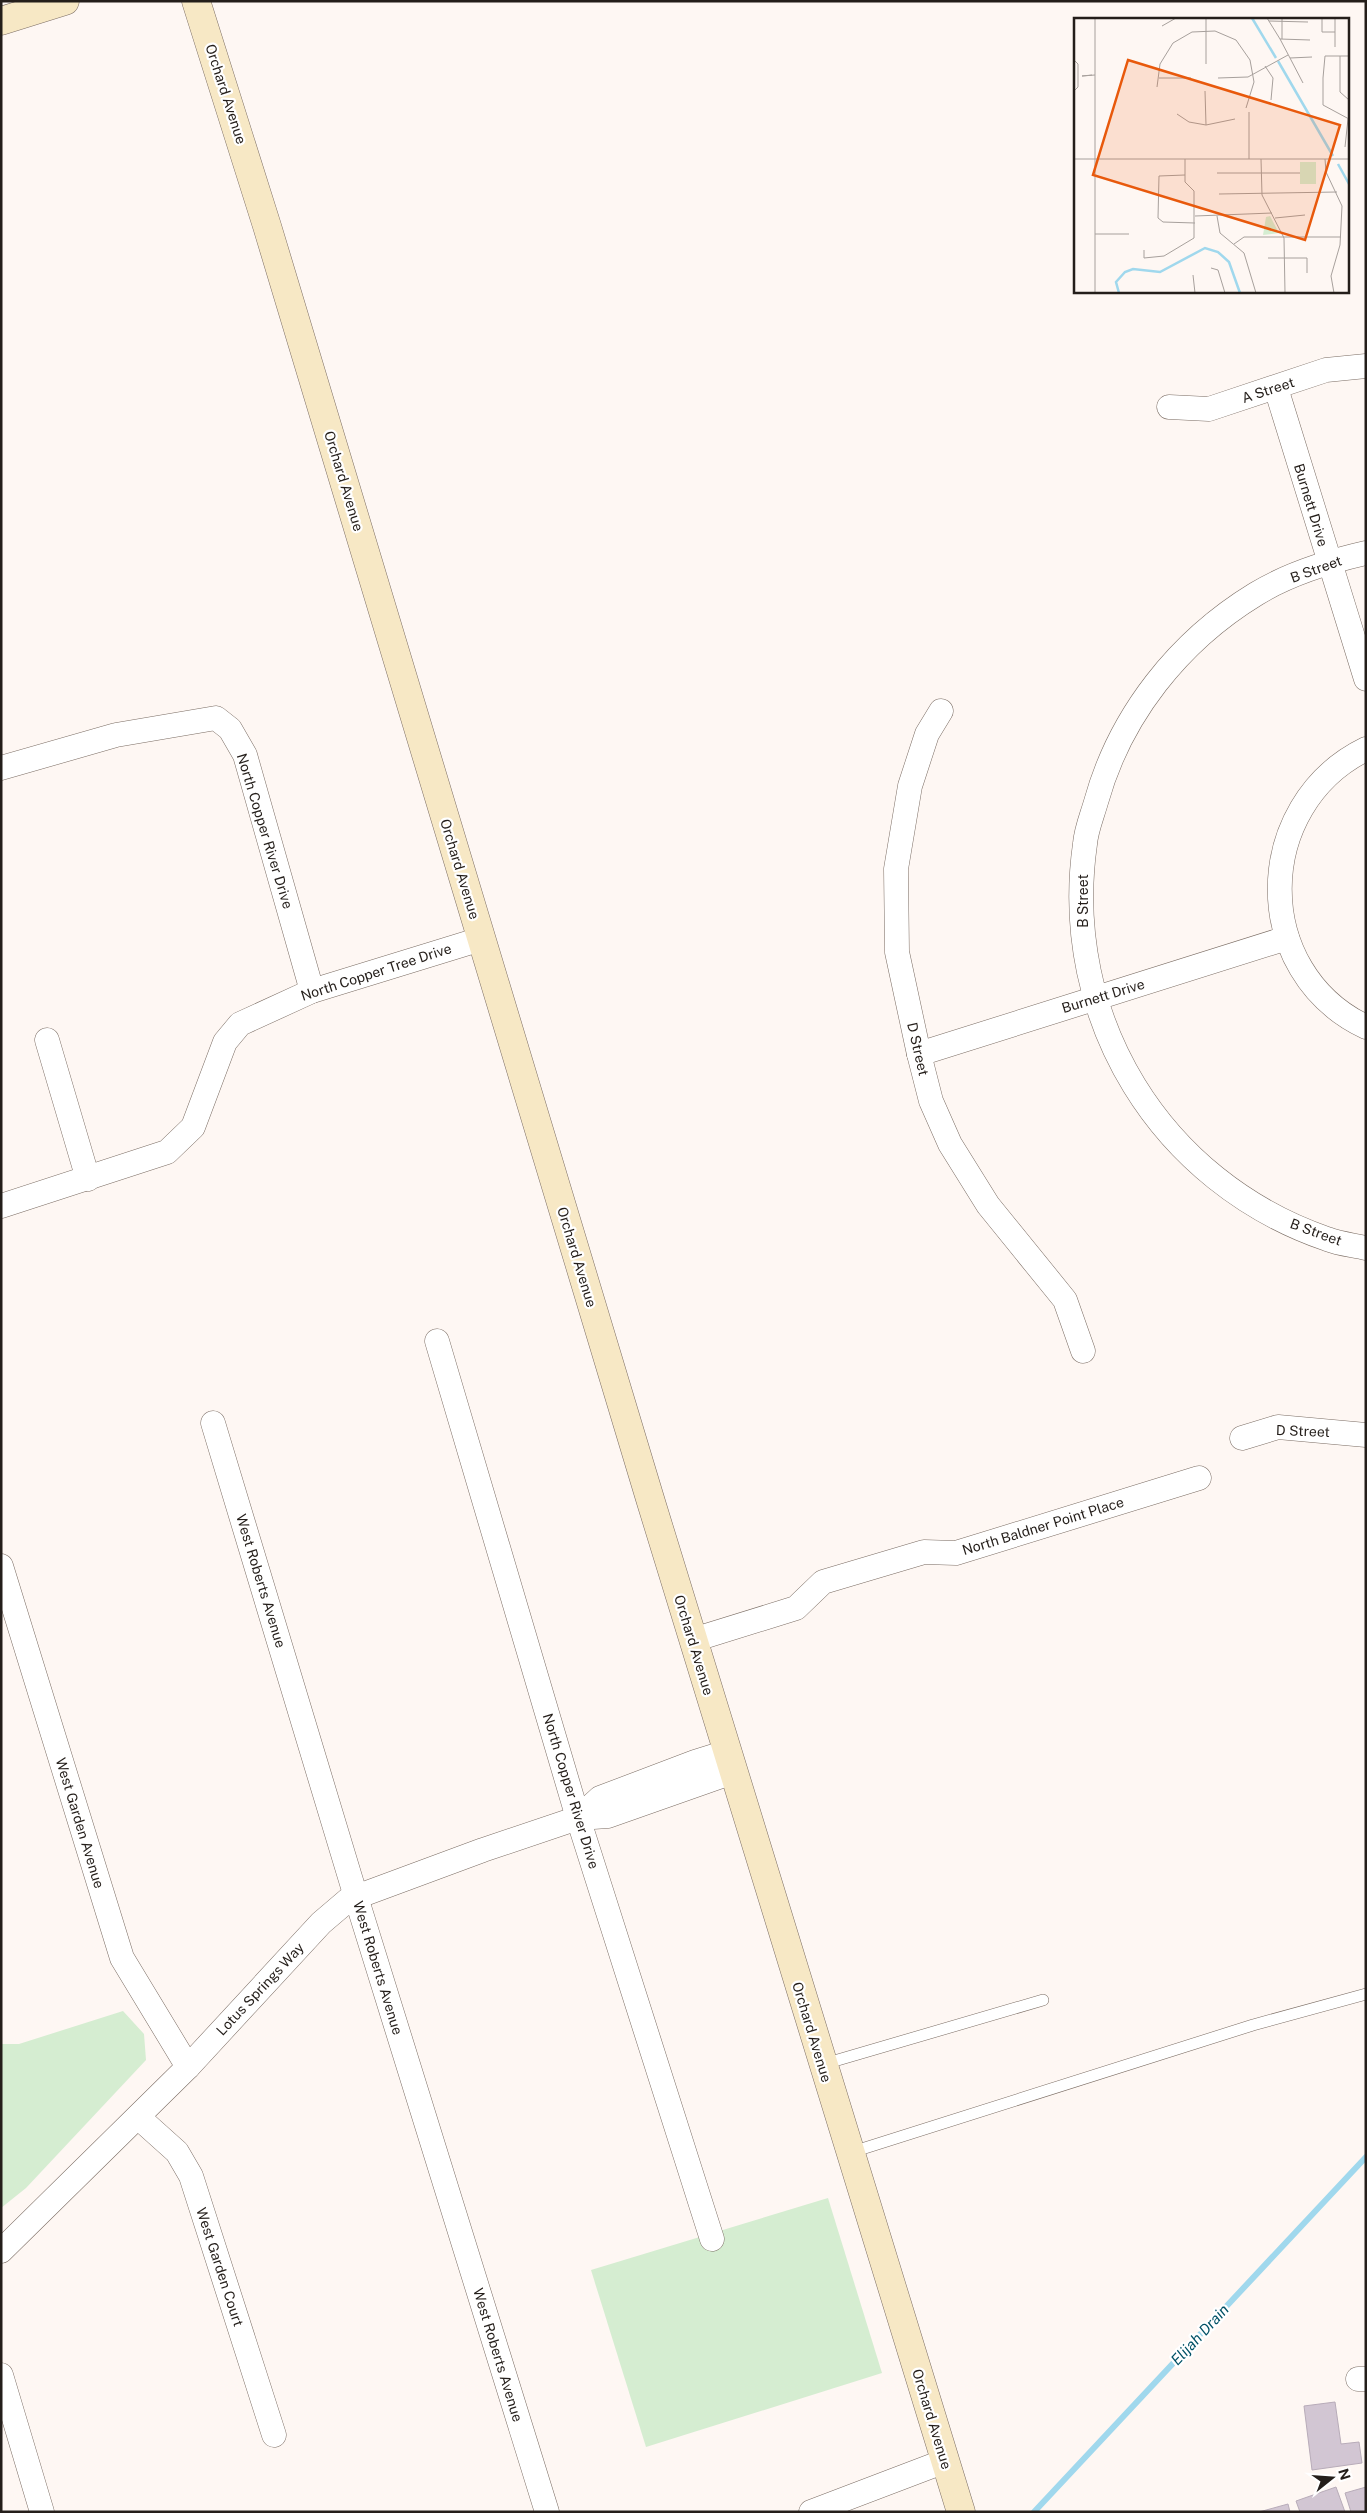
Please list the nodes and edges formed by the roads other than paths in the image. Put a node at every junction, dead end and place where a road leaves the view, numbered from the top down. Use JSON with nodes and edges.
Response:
{"nodes":[{"id":1,"x":66,"y":1,"type":"edge"},
{"id":2,"x":196,"y":1,"type":"edge"},
{"id":3,"x":1,"y":21,"type":"edge"},
{"id":4,"x":1366,"y":366,"type":"edge"},
{"id":5,"x":1276,"y":388,"type":"junction"},
{"id":6,"x":1169,"y":407,"type":"dead end"},
{"id":7,"x":1366,"y":553,"type":"edge"},
{"id":8,"x":1329,"y":562,"type":"junction"},
{"id":9,"x":1366,"y":678,"type":"edge"},
{"id":10,"x":942,"y":711,"type":"dead end"},
{"id":11,"x":1366,"y":749,"type":"edge"},
{"id":12,"x":1,"y":768,"type":"edge"},
{"id":13,"x":1288,"y":938,"type":"junction"},
{"id":14,"x":481,"y":939,"type":"junction"},
{"id":15,"x":312,"y":991,"type":"junction"},
{"id":16,"x":1094,"y":999,"type":"junction"},
{"id":17,"x":1366,"y":1027,"type":"edge"},
{"id":18,"x":47,"y":1040,"type":"dead end"},
{"id":19,"x":919,"y":1054,"type":"junction"},
{"id":20,"x":88,"y":1179,"type":"junction"},
{"id":21,"x":1,"y":1206,"type":"edge"},
{"id":22,"x":1366,"y":1248,"type":"edge"},
{"id":23,"x":437,"y":1341,"type":"dead end"},
{"id":24,"x":1083,"y":1351,"type":"dead end"},
{"id":25,"x":213,"y":1424,"type":"dead end"},
{"id":26,"x":1366,"y":1435,"type":"edge"},
{"id":27,"x":1242,"y":1438,"type":"dead end"},
{"id":28,"x":1199,"y":1478,"type":"dead end"},
{"id":29,"x":1,"y":1566,"type":"edge"},
{"id":30,"x":693,"y":1640,"type":"junction"},
{"id":31,"x":730,"y":1762,"type":"junction"},
{"id":32,"x":578,"y":1818,"type":"junction"},
{"id":33,"x":356,"y":1897,"type":"junction"},
{"id":34,"x":1366,"y":1994,"type":"edge"},
{"id":35,"x":1043,"y":2000,"type":"dead end"},
{"id":36,"x":822,"y":2064,"type":"junction"},
{"id":37,"x":188,"y":2067,"type":"junction"},
{"id":38,"x":138,"y":2117,"type":"junction"},
{"id":39,"x":850,"y":2153,"type":"junction"},
{"id":40,"x":712,"y":2239,"type":"dead end"},
{"id":41,"x":1,"y":2251,"type":"edge"},
{"id":42,"x":1,"y":2375,"type":"edge"},
{"id":43,"x":274,"y":2434,"type":"dead end"},
{"id":44,"x":945,"y":2461,"type":"junction"},
{"id":45,"x":42,"y":2512,"type":"edge"},
{"id":46,"x":547,"y":2512,"type":"edge"},
{"id":47,"x":811,"y":2512,"type":"edge"},
{"id":48,"x":961,"y":2512,"type":"edge"}],
"edges":[{"from":1,"to":3,"type":"street"},
{"from":2,"to":14,"type":"street","name":"Orchard Avenue"},
{"from":4,"to":5,"type":"street","name":"A Street"},
{"from":5,"to":6,"type":"street","name":"A Street"},
{"from":5,"to":8,"type":"street","name":"Burnett Drive"},
{"from":7,"to":8,"type":"street","name":"B Street"},
{"from":8,"to":9,"type":"street","name":"Burnett Drive"},
{"from":8,"to":16,"type":"street","name":"B Street"},
{"from":10,"to":19,"type":"street","name":"D Street"},
{"from":11,"to":13,"type":"street"},
{"from":12,"to":15,"type":"street","name":"North Copper River Drive"},
{"from":13,"to":16,"type":"street","name":"Burnett Drive"},
{"from":13,"to":17,"type":"street"},
{"from":14,"to":15,"type":"street","name":"North Copper Tree Drive"},
{"from":14,"to":30,"type":"street","name":"Orchard Avenue"},
{"from":15,"to":20,"type":"street","name":"North Copper Tree Drive"},
{"from":16,"to":19,"type":"street","name":"Burnett Drive"},
{"from":16,"to":22,"type":"street","name":"B Street"},
{"from":18,"to":20,"type":"street"},
{"from":19,"to":24,"type":"street","name":"D Street"},
{"from":20,"to":21,"type":"street","name":"North Copper Tree Drive"},
{"from":23,"to":32,"type":"street","name":"North Copper River Drive"},
{"from":25,"to":33,"type":"street","name":"West Roberts Avenue"},
{"from":26,"to":27,"type":"street","name":"D Street"},
{"from":28,"to":30,"type":"street","name":"North Baldner Point Place"},
{"from":29,"to":37,"type":"street","name":"West Garden Avenue"},
{"from":30,"to":31,"type":"street","name":"Orchard Avenue"},
{"from":31,"to":32,"type":"street","name":"Lotus Springs Way"},
{"from":31,"to":36,"type":"street","name":"Orchard Avenue"},
{"from":32,"to":33,"type":"street","name":"Lotus Springs Way"},
{"from":32,"to":40,"type":"street","name":"North Copper River Drive"},
{"from":33,"to":37,"type":"street","name":"Lotus Springs Way"},
{"from":33,"to":46,"type":"street","name":"West Roberts Avenue"},
{"from":34,"to":39,"type":"lane"},
{"from":35,"to":36,"type":"lane"},
{"from":36,"to":39,"type":"street","name":"Orchard Avenue"},
{"from":37,"to":38,"type":"street","name":"Lotus Springs Way"},
{"from":38,"to":41,"type":"street","name":"Lotus Springs Way"},
{"from":38,"to":43,"type":"street","name":"West Garden Court"},
{"from":39,"to":44,"type":"street","name":"Orchard Avenue"},
{"from":42,"to":45,"type":"street"},
{"from":44,"to":47,"type":"street"},
{"from":44,"to":48,"type":"street","name":"Orchard Avenue"}]}
